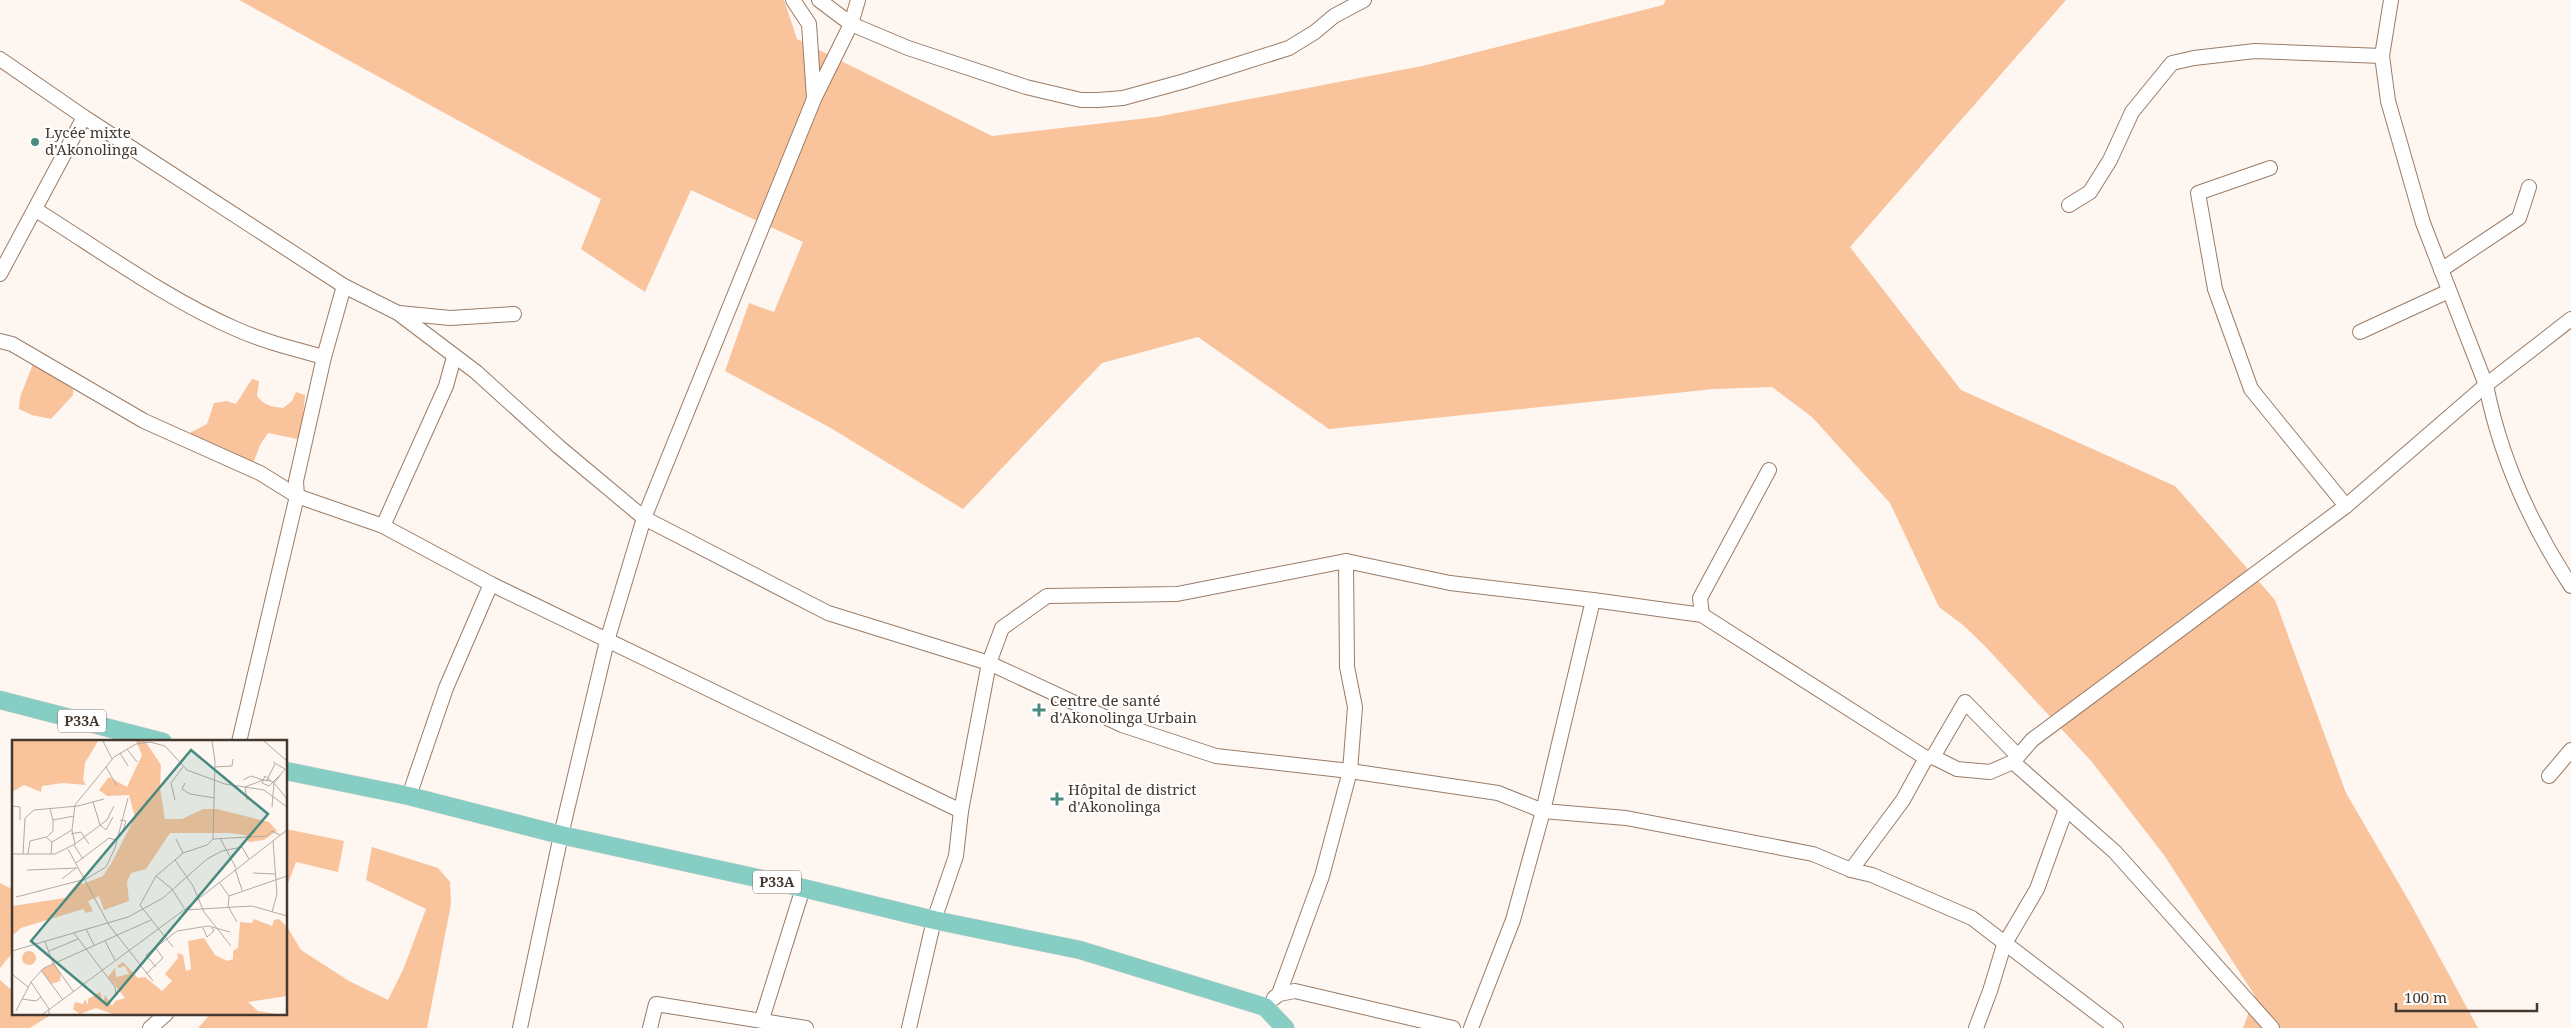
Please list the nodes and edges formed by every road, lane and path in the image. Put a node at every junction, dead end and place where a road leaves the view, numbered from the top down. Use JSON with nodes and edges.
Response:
{"nodes":[{"id":1,"x":793,"y":0,"type":"edge"},
{"id":2,"x":819,"y":0,"type":"edge"},
{"id":3,"x":858,"y":0,"type":"edge"},
{"id":4,"x":1362,"y":0,"type":"edge"},
{"id":5,"x":2391,"y":0,"type":"edge"},
{"id":6,"x":851,"y":24,"type":"junction"},
{"id":7,"x":2382,"y":56,"type":"junction"},
{"id":8,"x":0,"y":59,"type":"edge"},
{"id":9,"x":814,"y":99,"type":"junction"},
{"id":10,"x":84,"y":118,"type":"junction"},
{"id":11,"x":2270,"y":168,"type":"dead end"},
{"id":12,"x":2529,"y":186,"type":"dead end"},
{"id":13,"x":2069,"y":205,"type":"dead end"},
{"id":14,"x":36,"y":210,"type":"junction"},
{"id":15,"x":2441,"y":270,"type":"junction"},
{"id":16,"x":0,"y":274,"type":"edge"},
{"id":17,"x":344,"y":286,"type":"junction"},
{"id":18,"x":2449,"y":291,"type":"junction"},
{"id":19,"x":398,"y":313,"type":"junction"},
{"id":20,"x":514,"y":314,"type":"dead end"},
{"id":21,"x":2571,"y":318,"type":"edge"},
{"id":22,"x":2360,"y":332,"type":"dead end"},
{"id":23,"x":0,"y":341,"type":"edge"},
{"id":24,"x":324,"y":357,"type":"junction"},
{"id":25,"x":454,"y":357,"type":"junction"},
{"id":26,"x":2486,"y":385,"type":"junction"},
{"id":27,"x":2467,"y":402,"type":"junction"},
{"id":28,"x":2492,"y":412,"type":"junction"},
{"id":29,"x":1769,"y":470,"type":"dead end"},
{"id":30,"x":297,"y":496,"type":"junction"},
{"id":31,"x":2346,"y":506,"type":"junction"},
{"id":32,"x":644,"y":518,"type":"junction"},
{"id":33,"x":383,"y":526,"type":"junction"},
{"id":34,"x":1346,"y":561,"type":"junction"},
{"id":35,"x":491,"y":584,"type":"junction"},
{"id":36,"x":2571,"y":586,"type":"edge"},
{"id":37,"x":1593,"y":600,"type":"junction"},
{"id":38,"x":1702,"y":615,"type":"junction"},
{"id":39,"x":607,"y":641,"type":"junction"},
{"id":40,"x":988,"y":663,"type":"junction"},
{"id":41,"x":0,"y":700,"type":"edge"},
{"id":42,"x":155,"y":740,"type":"edge"},
{"id":43,"x":239,"y":740,"type":"edge"},
{"id":44,"x":2571,"y":750,"type":"edge"},
{"id":45,"x":1929,"y":758,"type":"junction"},
{"id":46,"x":2016,"y":759,"type":"junction"},
{"id":47,"x":288,"y":771,"type":"edge"},
{"id":48,"x":1350,"y":772,"type":"junction"},
{"id":49,"x":2549,"y":776,"type":"dead end"},
{"id":50,"x":409,"y":796,"type":"junction"},
{"id":51,"x":2066,"y":809,"type":"junction"},
{"id":52,"x":961,"y":811,"type":"junction"},
{"id":53,"x":1543,"y":811,"type":"junction"},
{"id":54,"x":561,"y":835,"type":"junction"},
{"id":55,"x":1852,"y":870,"type":"junction"},
{"id":56,"x":803,"y":888,"type":"junction"},
{"id":57,"x":934,"y":920,"type":"junction"},
{"id":58,"x":2004,"y":945,"type":"junction"},
{"id":59,"x":1279,"y":994,"type":"junction"},
{"id":60,"x":1265,"y":1006,"type":"junction"},
{"id":61,"x":164,"y":1016,"type":"edge"},
{"id":62,"x":766,"y":1022,"type":"edge"},
{"id":63,"x":150,"y":1028,"type":"edge"},
{"id":64,"x":520,"y":1028,"type":"edge"},
{"id":65,"x":650,"y":1028,"type":"edge"},
{"id":66,"x":806,"y":1028,"type":"edge"},
{"id":67,"x":909,"y":1028,"type":"edge"},
{"id":68,"x":1285,"y":1028,"type":"edge"},
{"id":69,"x":1453,"y":1028,"type":"edge"},
{"id":70,"x":1471,"y":1028,"type":"edge"},
{"id":71,"x":1976,"y":1028,"type":"edge"},
{"id":72,"x":2116,"y":1028,"type":"edge"},
{"id":73,"x":2272,"y":1028,"type":"edge"}],
"edges":[{"from":1,"to":9,"type":"street"},
{"from":2,"to":6,"type":"street"},
{"from":3,"to":6,"type":"street"},
{"from":4,"to":6,"type":"street"},
{"from":5,"to":7,"type":"street"},
{"from":6,"to":9,"type":"street"},
{"from":7,"to":13,"type":"street"},
{"from":7,"to":15,"type":"street"},
{"from":8,"to":10,"type":"street"},
{"from":9,"to":32,"type":"street"},
{"from":10,"to":14,"type":"street"},
{"from":10,"to":17,"type":"street"},
{"from":11,"to":31,"type":"street"},
{"from":12,"to":15,"type":"street"},
{"from":14,"to":16,"type":"street"},
{"from":14,"to":24,"type":"street"},
{"from":15,"to":18,"type":"street"},
{"from":17,"to":19,"type":"street"},
{"from":17,"to":24,"type":"street"},
{"from":18,"to":22,"type":"street"},
{"from":18,"to":26,"type":"street"},
{"from":19,"to":20,"type":"street"},
{"from":19,"to":25,"type":"street"},
{"from":21,"to":26,"type":"street"},
{"from":23,"to":30,"type":"street"},
{"from":24,"to":30,"type":"street"},
{"from":25,"to":32,"type":"street"},
{"from":25,"to":33,"type":"street"},
{"from":26,"to":27,"type":"street"},
{"from":26,"to":28,"type":"street"},
{"from":27,"to":28,"type":"street"},
{"from":27,"to":31,"type":"street"},
{"from":28,"to":36,"type":"street"},
{"from":29,"to":38,"type":"street"},
{"from":30,"to":33,"type":"street"},
{"from":30,"to":43,"type":"street"},
{"from":31,"to":46,"type":"street"},
{"from":32,"to":39,"type":"street"},
{"from":32,"to":40,"type":"street"},
{"from":33,"to":35,"type":"street"},
{"from":34,"to":37,"type":"street"},
{"from":34,"to":40,"type":"street"},
{"from":34,"to":48,"type":"street"},
{"from":35,"to":39,"type":"street"},
{"from":35,"to":50,"type":"street"},
{"from":37,"to":38,"type":"street"},
{"from":37,"to":53,"type":"street"},
{"from":38,"to":45,"type":"street"},
{"from":39,"to":52,"type":"street"},
{"from":39,"to":54,"type":"street"},
{"from":40,"to":48,"type":"street"},
{"from":40,"to":52,"type":"street"},
{"from":41,"to":42,"type":"main road","number":"P33A"},
{"from":44,"to":49,"type":"street"},
{"from":45,"to":46,"type":"street"},
{"from":45,"to":46,"type":"street"},
{"from":45,"to":55,"type":"street"},
{"from":46,"to":51,"type":"street"},
{"from":47,"to":50,"type":"main road","number":"P33A"},
{"from":48,"to":53,"type":"street"},
{"from":48,"to":59,"type":"street"},
{"from":50,"to":54,"type":"main road","number":"P33A"},
{"from":51,"to":58,"type":"street"},
{"from":51,"to":73,"type":"street"},
{"from":52,"to":57,"type":"street"},
{"from":53,"to":55,"type":"street"},
{"from":53,"to":70,"type":"street"},
{"from":54,"to":56,"type":"main road","number":"P33A"},
{"from":54,"to":64,"type":"street"},
{"from":55,"to":58,"type":"street"},
{"from":56,"to":57,"type":"main road","number":"P33A"},
{"from":56,"to":62,"type":"street"},
{"from":57,"to":60,"type":"main road","number":"P33A"},
{"from":57,"to":67,"type":"street"},
{"from":58,"to":71,"type":"street"},
{"from":58,"to":72,"type":"street"},
{"from":59,"to":60,"type":"street"},
{"from":59,"to":69,"type":"street"},
{"from":60,"to":68,"type":"main road"},
{"from":61,"to":63,"type":"street"},
{"from":62,"to":65,"type":"street"},
{"from":62,"to":66,"type":"street"}]}
